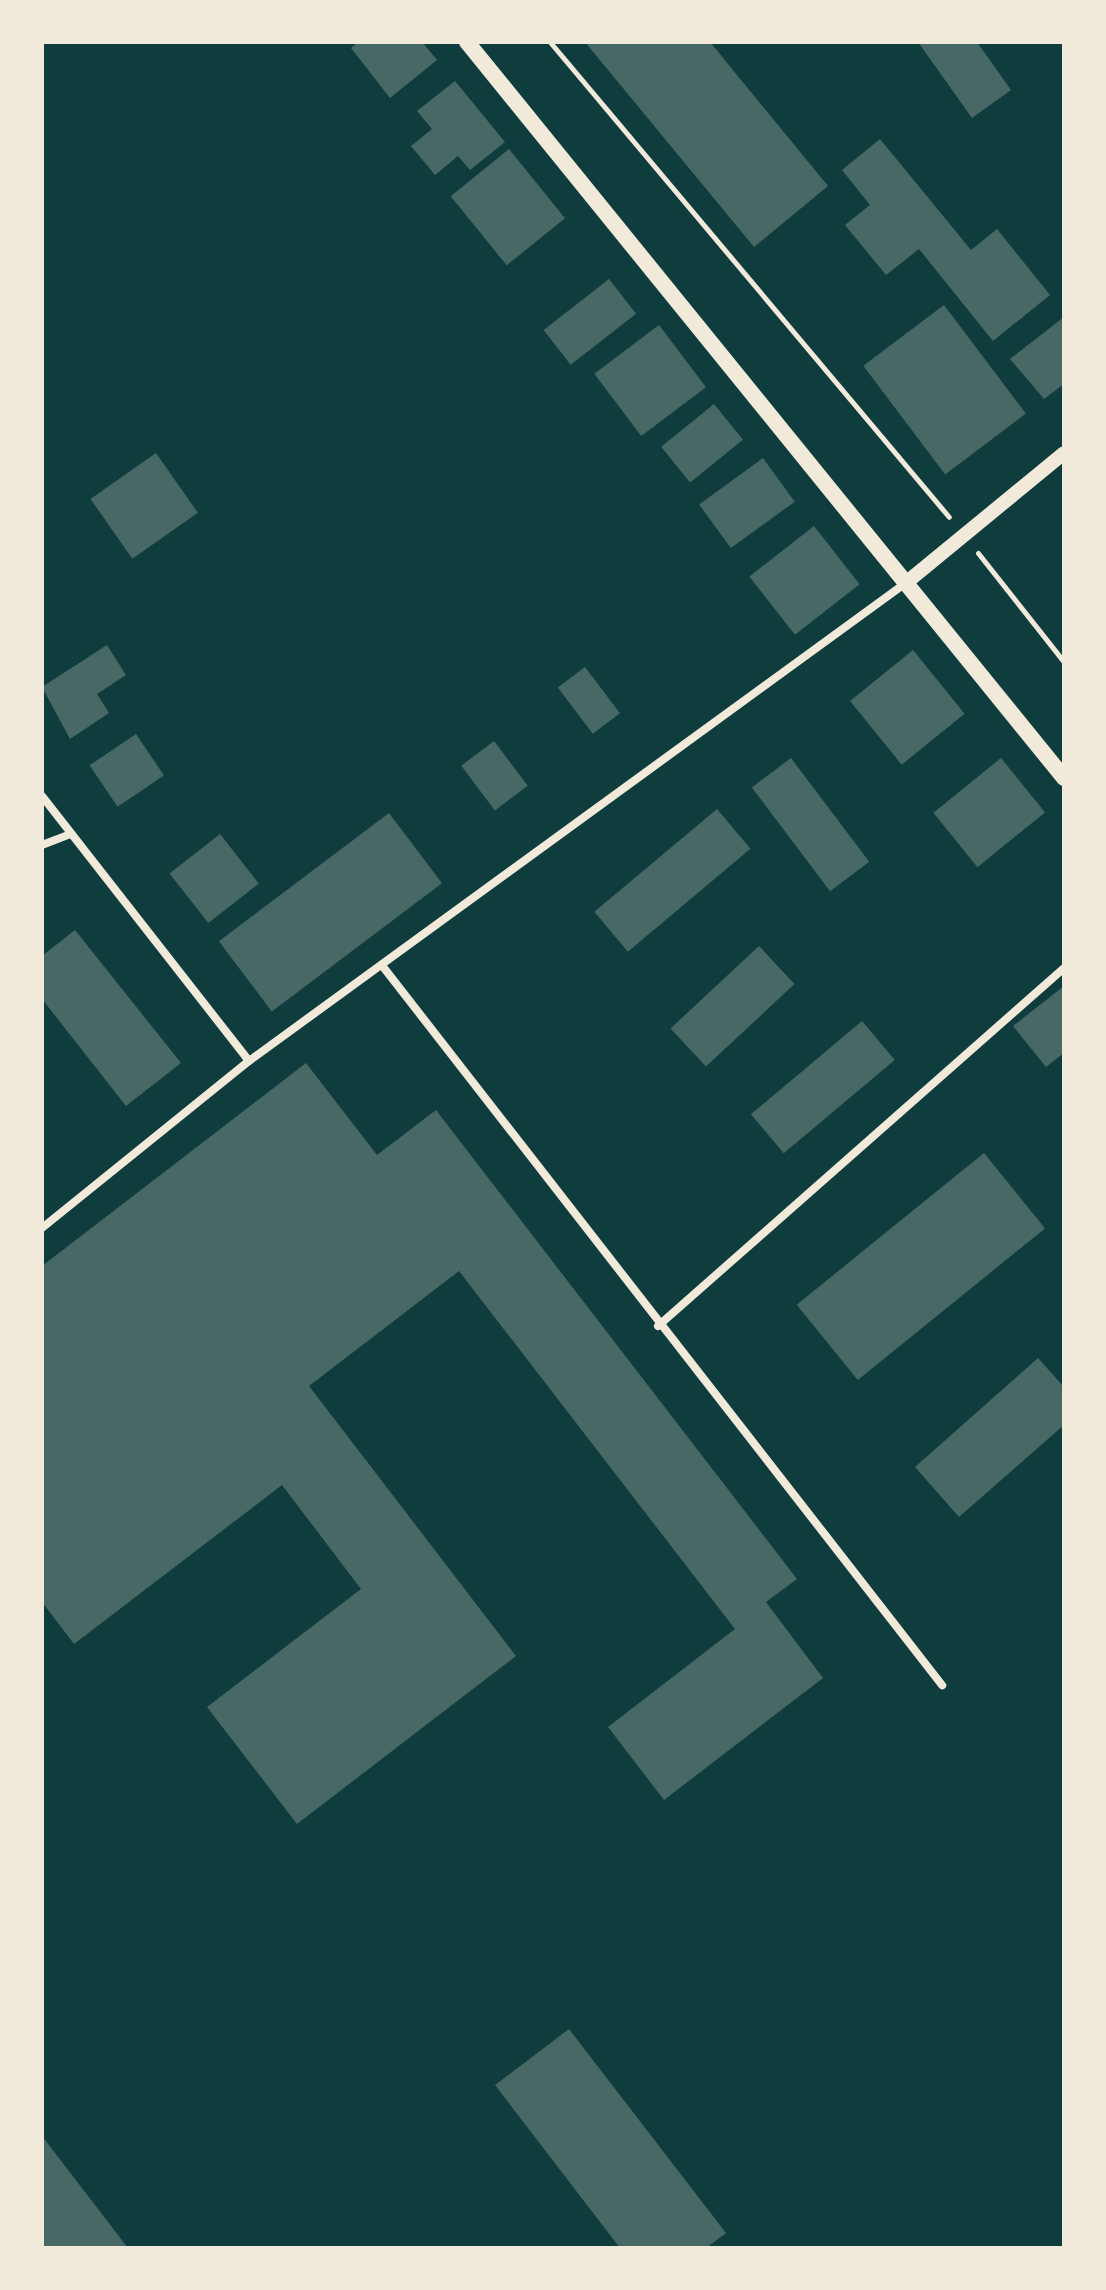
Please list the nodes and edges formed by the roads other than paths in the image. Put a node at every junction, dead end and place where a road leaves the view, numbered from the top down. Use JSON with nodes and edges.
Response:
{"nodes":[{"id":1,"x":467,"y":42,"type":"edge"},
{"id":2,"x":1064,"y":453,"type":"edge"},
{"id":3,"x":907,"y":582,"type":"junction"},
{"id":4,"x":1064,"y":778,"type":"edge"},
{"id":5,"x":42,"y":796,"type":"edge"},
{"id":6,"x":71,"y":834,"type":"junction"},
{"id":7,"x":42,"y":845,"type":"edge"},
{"id":8,"x":384,"y":968,"type":"junction"},
{"id":9,"x":1064,"y":968,"type":"edge"},
{"id":10,"x":249,"y":1061,"type":"junction"},
{"id":11,"x":42,"y":1228,"type":"edge"},
{"id":12,"x":658,"y":1326,"type":"junction"},
{"id":13,"x":942,"y":1685,"type":"dead end"}],
"edges":[{"from":1,"to":3,"type":"main road"},
{"from":2,"to":3,"type":"street"},
{"from":3,"to":4,"type":"main road"},
{"from":3,"to":8,"type":"street"},
{"from":5,"to":6,"type":"street"},
{"from":6,"to":7,"type":"street"},
{"from":6,"to":10,"type":"street"},
{"from":8,"to":10,"type":"street"},
{"from":8,"to":12,"type":"street"},
{"from":9,"to":12,"type":"street"},
{"from":10,"to":11,"type":"street"},
{"from":12,"to":13,"type":"street"}]}
